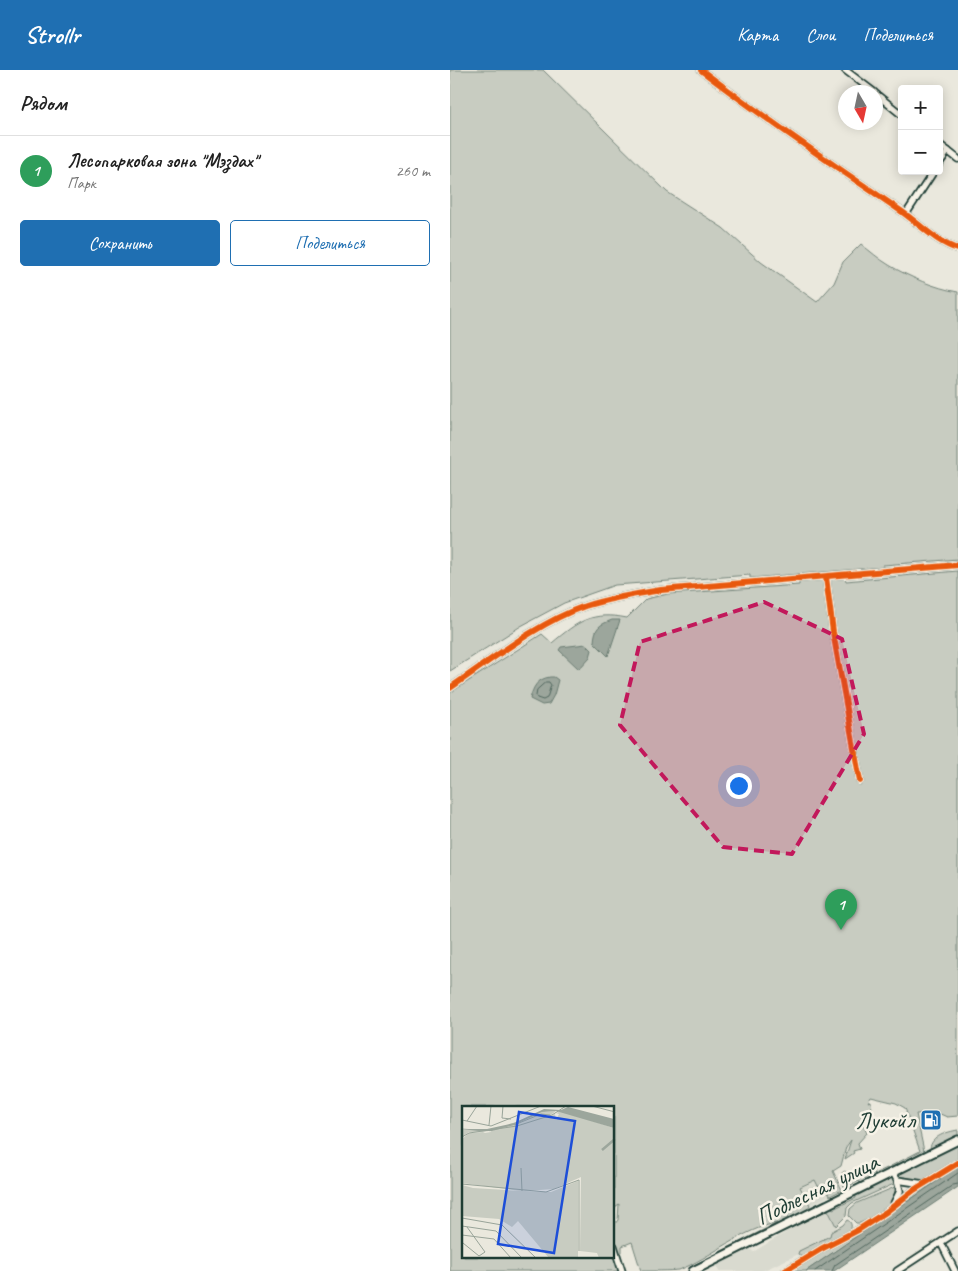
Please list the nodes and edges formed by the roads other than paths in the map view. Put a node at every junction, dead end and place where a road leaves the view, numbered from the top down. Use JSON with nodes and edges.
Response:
{"nodes":[{"id":1,"x":701,"y":70,"type":"edge"},
{"id":2,"x":845,"y":70,"type":"edge"},
{"id":3,"x":865,"y":85,"type":"edge"},
{"id":4,"x":883,"y":100,"type":"edge"},
{"id":5,"x":898,"y":112,"type":"edge"},
{"id":6,"x":943,"y":147,"type":"edge"},
{"id":7,"x":948,"y":151,"type":"junction"},
{"id":8,"x":943,"y":158,"type":"edge"},
{"id":9,"x":958,"y":159,"type":"edge"},
{"id":10,"x":931,"y":175,"type":"edge"},
{"id":11,"x":906,"y":214,"type":"junction"},
{"id":12,"x":958,"y":249,"type":"edge"},
{"id":13,"x":958,"y":565,"type":"edge"},
{"id":14,"x":826,"y":577,"type":"junction"},
{"id":15,"x":450,"y":688,"type":"edge"},
{"id":16,"x":860,"y":781,"type":"dead end"},
{"id":17,"x":958,"y":1140,"type":"edge"},
{"id":18,"x":958,"y":1163,"type":"edge"},
{"id":19,"x":893,"y":1172,"type":"junction"},
{"id":20,"x":897,"y":1180,"type":"junction"},
{"id":21,"x":926,"y":1184,"type":"junction"},
{"id":22,"x":892,"y":1206,"type":"junction"},
{"id":23,"x":958,"y":1231,"type":"edge"},
{"id":24,"x":941,"y":1243,"type":"junction"},
{"id":25,"x":615,"y":1249,"type":"edge"},
{"id":26,"x":622,"y":1271,"type":"edge"},
{"id":27,"x":693,"y":1271,"type":"edge"},
{"id":28,"x":785,"y":1271,"type":"edge"},
{"id":29,"x":898,"y":1271,"type":"edge"},
{"id":30,"x":955,"y":1271,"type":"edge"}],
"edges":[{"from":1,"to":11,"type":"street"},
{"from":2,"to":3,"type":"street"},
{"from":4,"to":5,"type":"street"},
{"from":6,"to":7,"type":"street"},
{"from":7,"to":8,"type":"street"},
{"from":7,"to":9,"type":"street"},
{"from":10,"to":11,"type":"street"},
{"from":11,"to":12,"type":"street"},
{"from":13,"to":14,"type":"street"},
{"from":14,"to":15,"type":"street"},
{"from":14,"to":16,"type":"street"},
{"from":17,"to":19,"type":"main road","name":"Подлесная улица"},
{"from":18,"to":21,"type":"street"},
{"from":19,"to":20,"type":"street"},
{"from":19,"to":27,"type":"main road","name":"Подлесная улица"},
{"from":20,"to":21,"type":"street"},
{"from":20,"to":22,"type":"street"},
{"from":21,"to":22,"type":"street"},
{"from":22,"to":28,"type":"street"},
{"from":23,"to":24,"type":"street"},
{"from":24,"to":29,"type":"street"},
{"from":24,"to":30,"type":"street"},
{"from":25,"to":26,"type":"street"}]}
